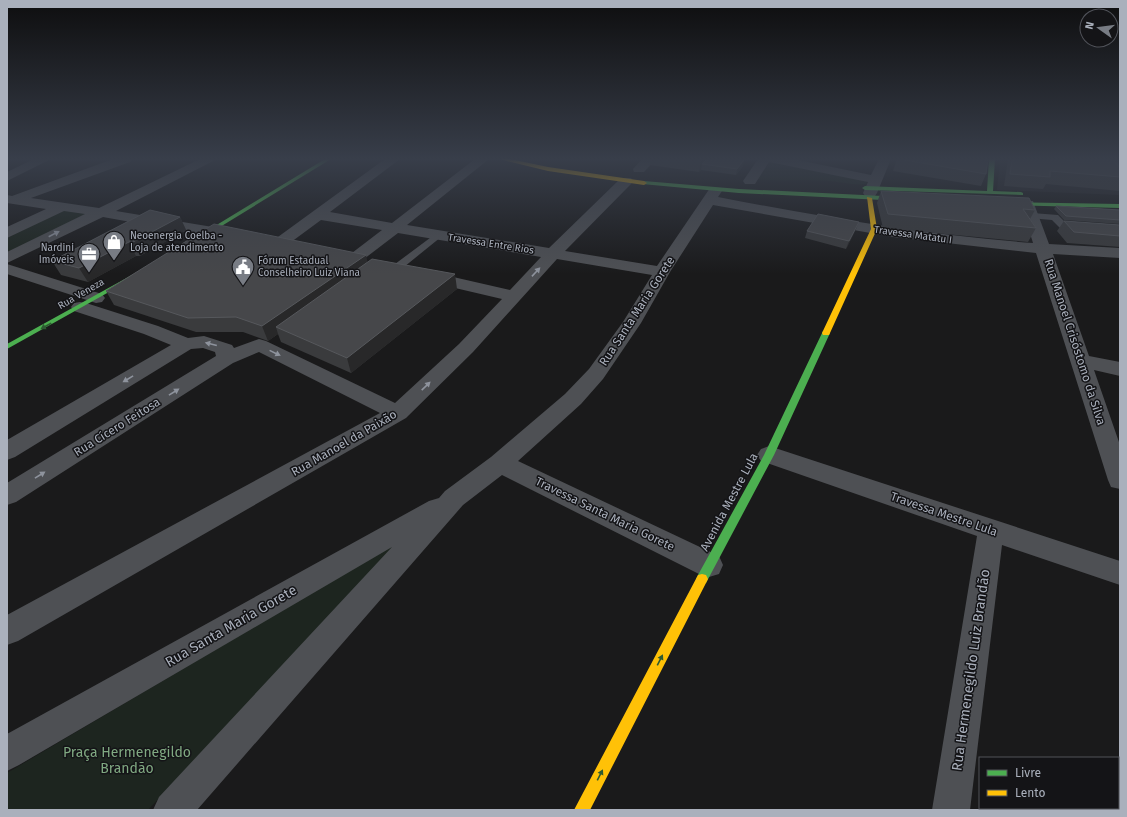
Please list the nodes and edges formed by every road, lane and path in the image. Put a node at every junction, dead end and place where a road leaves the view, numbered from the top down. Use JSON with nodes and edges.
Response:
{"nodes":[{"id":1,"x":130,"y":197,"type":"edge"},
{"id":2,"x":266,"y":197,"type":"edge"},
{"id":3,"x":343,"y":197,"type":"edge"},
{"id":4,"x":433,"y":197,"type":"edge"},
{"id":5,"x":608,"y":197,"type":"edge"},
{"id":6,"x":711,"y":197,"type":"edge"},
{"id":7,"x":722,"y":197,"type":"edge"},
{"id":8,"x":872,"y":197,"type":"edge"},
{"id":9,"x":933,"y":197,"type":"edge"},
{"id":10,"x":1097,"y":197,"type":"edge"},
{"id":11,"x":1120,"y":198,"type":"edge"},
{"id":12,"x":9,"y":200,"type":"edge"},
{"id":13,"x":1120,"y":206,"type":"edge"},
{"id":14,"x":61,"y":207,"type":"junction"},
{"id":15,"x":1030,"y":210,"type":"junction"},
{"id":16,"x":99,"y":212,"type":"junction"},
{"id":17,"x":319,"y":215,"type":"junction"},
{"id":18,"x":392,"y":228,"type":"junction"},
{"id":19,"x":1088,"y":228,"type":"edge"},
{"id":20,"x":874,"y":230,"type":"junction"},
{"id":21,"x":210,"y":231,"type":"junction"},
{"id":22,"x":7,"y":233,"type":"edge"},
{"id":23,"x":438,"y":236,"type":"junction"},
{"id":24,"x":262,"y":242,"type":"junction"},
{"id":25,"x":190,"y":243,"type":"edge"},
{"id":26,"x":300,"y":249,"type":"edge"},
{"id":27,"x":1044,"y":249,"type":"junction"},
{"id":28,"x":1120,"y":253,"type":"edge"},
{"id":29,"x":553,"y":254,"type":"junction"},
{"id":30,"x":7,"y":258,"type":"edge"},
{"id":31,"x":383,"y":266,"type":"junction"},
{"id":32,"x":7,"y":269,"type":"edge"},
{"id":33,"x":143,"y":270,"type":"edge"},
{"id":34,"x":662,"y":272,"type":"junction"},
{"id":35,"x":514,"y":296,"type":"junction"},
{"id":36,"x":96,"y":298,"type":"junction"},
{"id":37,"x":80,"y":307,"type":"junction"},
{"id":38,"x":186,"y":344,"type":"junction"},
{"id":39,"x":7,"y":347,"type":"edge"},
{"id":40,"x":226,"y":359,"type":"junction"},
{"id":41,"x":1080,"y":361,"type":"junction"},
{"id":42,"x":1120,"y":369,"type":"edge"},
{"id":43,"x":398,"y":413,"type":"junction"},
{"id":44,"x":7,"y":451,"type":"edge"},
{"id":45,"x":768,"y":455,"type":"junction"},
{"id":46,"x":500,"y":463,"type":"junction"},
{"id":47,"x":1120,"y":480,"type":"edge"},
{"id":48,"x":7,"y":496,"type":"edge"},
{"id":49,"x":454,"y":498,"type":"junction"},
{"id":50,"x":991,"y":529,"type":"junction"},
{"id":51,"x":709,"y":565,"type":"junction"},
{"id":52,"x":1120,"y":573,"type":"edge"},
{"id":53,"x":7,"y":631,"type":"edge"},
{"id":54,"x":7,"y":753,"type":"edge"},
{"id":55,"x":172,"y":810,"type":"edge"},
{"id":56,"x":582,"y":810,"type":"edge"},
{"id":57,"x":951,"y":810,"type":"edge"}],
"edges":[{"from":1,"to":16,"type":"street"},
{"from":2,"to":21,"type":"street"},
{"from":3,"to":17,"type":"street"},
{"from":4,"to":18,"type":"street"},
{"from":5,"to":29,"type":"street","name":"Rua Manoel da Paixão"},
{"from":6,"to":34,"type":"street","name":"Rua Santa Maria Gorete"},
{"from":7,"to":20,"type":"street","name":"Travessa Matatu I"},
{"from":8,"to":20,"type":"street"},
{"from":9,"to":15,"type":"street"},
{"from":10,"to":11,"type":"street"},
{"from":12,"to":14,"type":"street"},
{"from":13,"to":15,"type":"street"},
{"from":14,"to":16,"type":"street"},
{"from":14,"to":22,"type":"street"},
{"from":15,"to":19,"type":"lane"},
{"from":15,"to":27,"type":"street","name":"Rua Manoel Crisóstomo da Silva"},
{"from":16,"to":21,"type":"street"},
{"from":30,"to":16,"type":"street","one_way":true},
{"from":17,"to":18,"type":"street","name":"Travessa Entre Rios"},
{"from":17,"to":24,"type":"street"},
{"from":18,"to":23,"type":"street","name":"Travessa Entre Rios"},
{"from":18,"to":31,"type":"street"},
{"from":20,"to":27,"type":"street","name":"Travessa Matatu I"},
{"from":20,"to":45,"type":"street","name":"Avenida Mestre Lula"},
{"from":21,"to":24,"type":"street"},
{"from":21,"to":25,"type":"street"},
{"from":23,"to":29,"type":"street","name":"Travessa Entre Rios"},
{"from":23,"to":31,"type":"lane"},
{"from":24,"to":26,"type":"street"},
{"from":27,"to":28,"type":"street","name":"Travessa Matatu I"},
{"from":27,"to":41,"type":"street","name":"Rua Manoel Crisóstomo da Silva"},
{"from":29,"to":34,"type":"street","name":"Travessa Entre Rios"},
{"from":35,"to":29,"type":"street","name":"Rua Manoel da Paixão","one_way":true},
{"from":31,"to":35,"type":"street"},
{"from":32,"to":36,"type":"street"},
{"from":33,"to":36,"type":"street","name":"Rua Veneza"},
{"from":34,"to":46,"type":"street","name":"Rua Santa Maria Gorete"},
{"from":43,"to":35,"type":"street","name":"Rua Manoel da Paixão","one_way":true},
{"from":36,"to":37,"type":"street","name":"Rua Veneza"},
{"from":37,"to":38,"type":"street"},
{"from":37,"to":39,"type":"street","name":"Rua Veneza","one_way":true},
{"from":40,"to":38,"type":"street","one_way":true},
{"from":38,"to":44,"type":"street","one_way":true},
{"from":40,"to":43,"type":"street","name":"Rua Cícero Feitosa","one_way":true},
{"from":48,"to":40,"type":"street","name":"Rua Cícero Feitosa","one_way":true},
{"from":41,"to":42,"type":"street"},
{"from":41,"to":47,"type":"street","name":"Rua Manoel Crisóstomo da Silva"},
{"from":43,"to":53,"type":"street","name":"Rua Manoel da Paixão"},
{"from":45,"to":50,"type":"street","name":"Travessa Mestre Lula"},
{"from":45,"to":51,"type":"street","name":"Avenida Mestre Lula"},
{"from":46,"to":49,"type":"street","name":"Rua Santa Maria Gorete"},
{"from":46,"to":51,"type":"street","name":"Travessa Santa Maria Gorete"},
{"from":49,"to":54,"type":"street","name":"Rua Santa Maria Gorete"},
{"from":49,"to":55,"type":"street","name":"Rua Santa Maria Gorete"},
{"from":50,"to":52,"type":"street","name":"Travessa Mestre Lula"},
{"from":50,"to":57,"type":"street","name":"Rua Hermenegildo Luiz Brandão"},
{"from":56,"to":51,"type":"street","name":"Avenida Mestre Lula","one_way":true}]}
